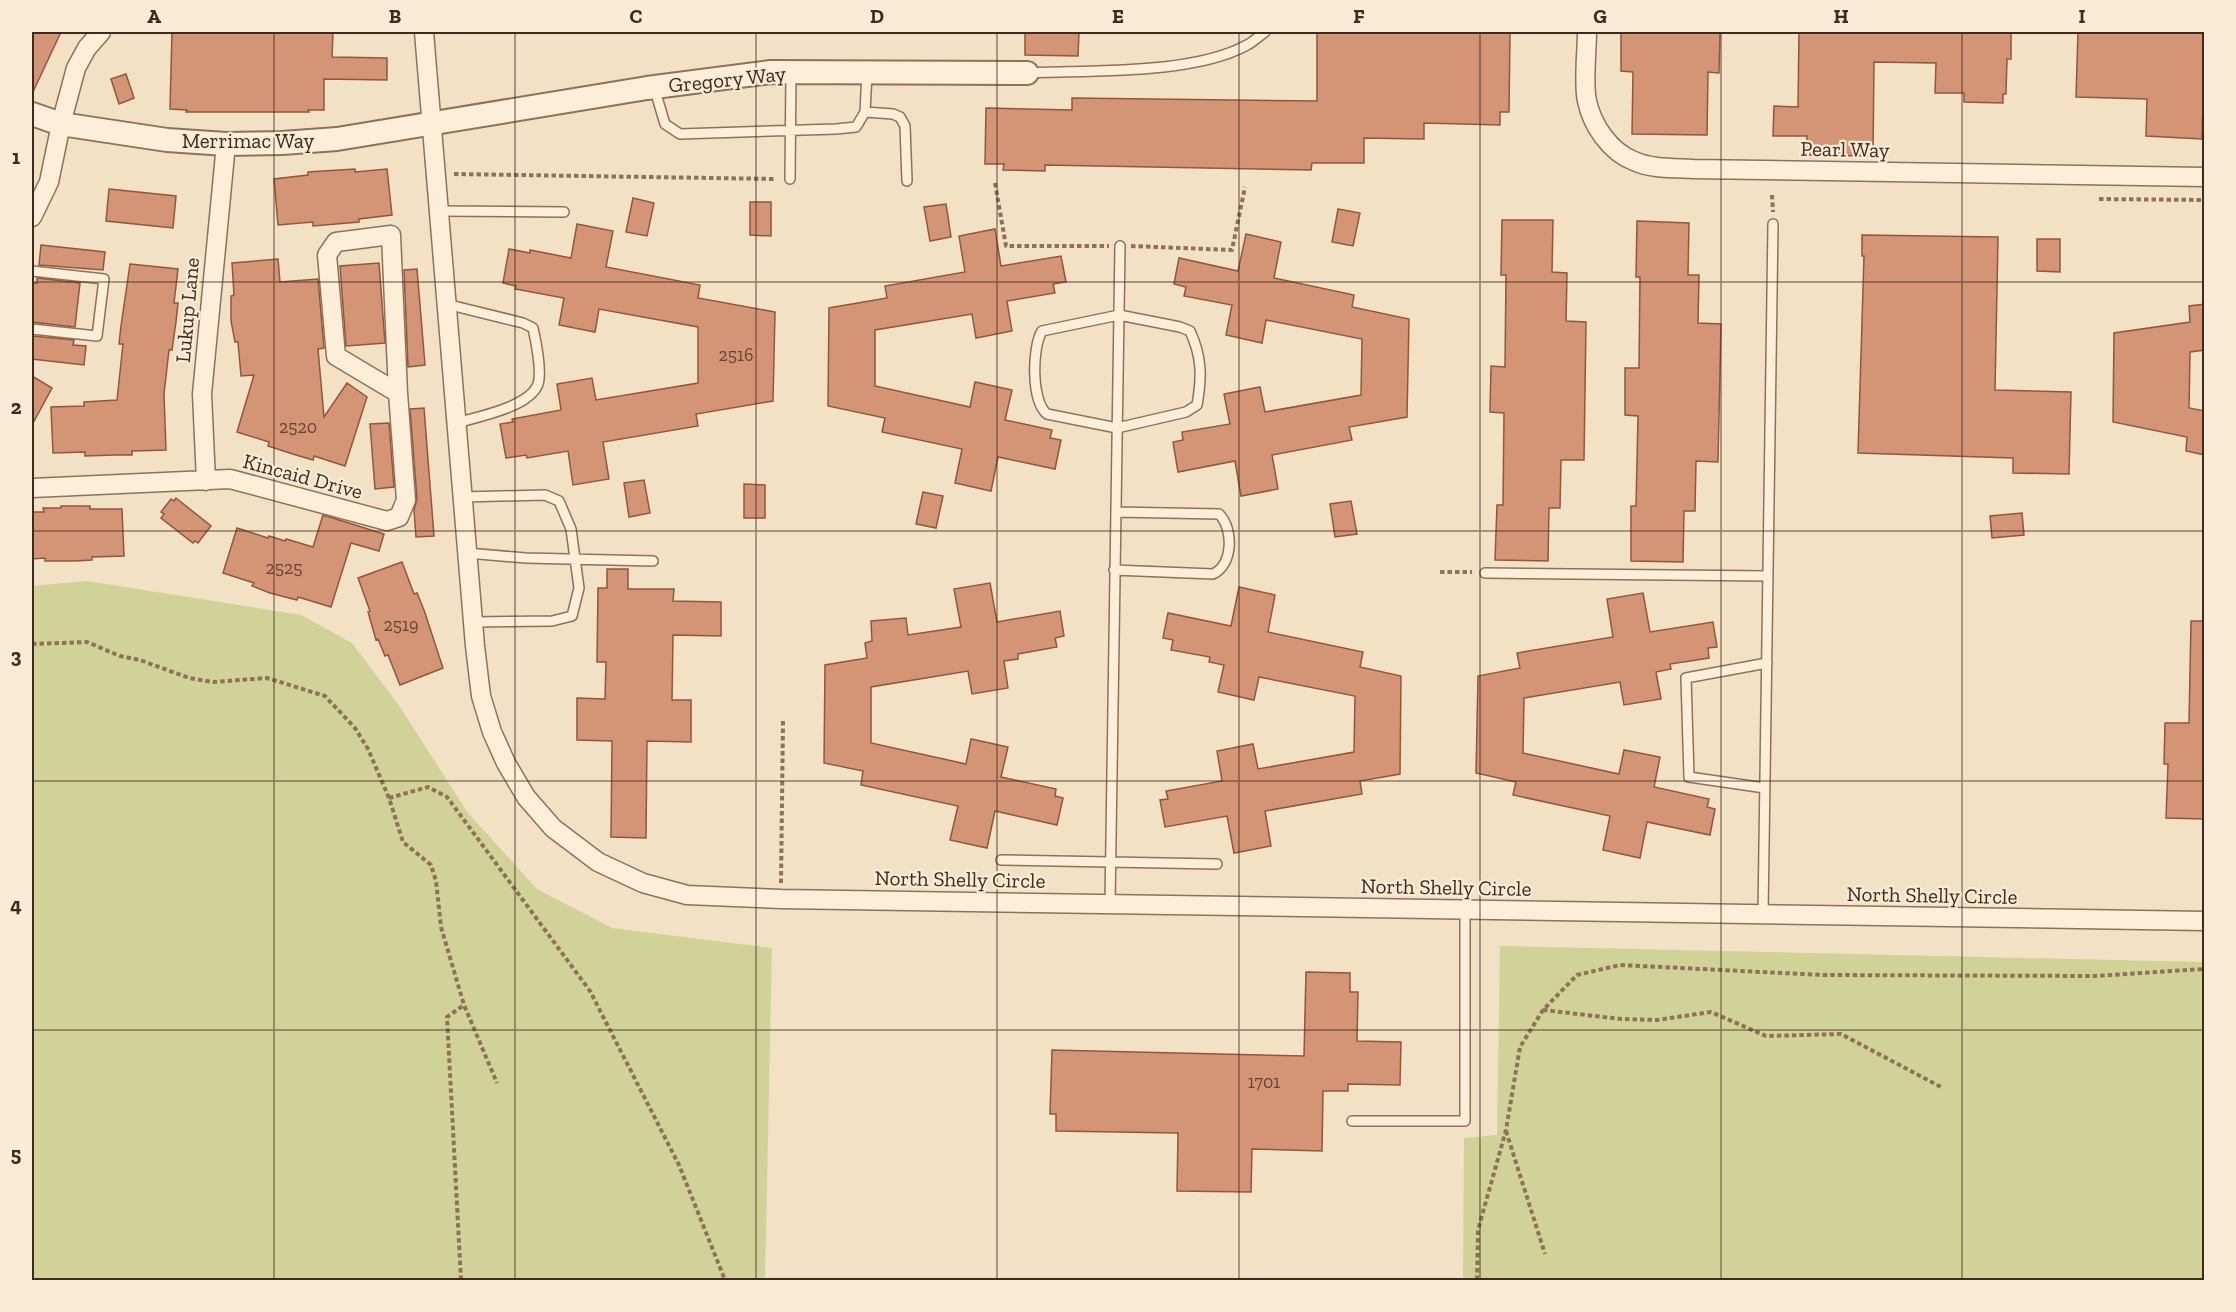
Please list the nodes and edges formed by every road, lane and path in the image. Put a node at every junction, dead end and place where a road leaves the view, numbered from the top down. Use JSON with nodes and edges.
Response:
{"nodes":[{"id":1,"x":101,"y":32,"type":"edge"},
{"id":2,"x":424,"y":32,"type":"edge"},
{"id":3,"x":1587,"y":32,"type":"edge"},
{"id":4,"x":1261,"y":33,"type":"edge"},
{"id":5,"x":791,"y":72,"type":"junction"},
{"id":6,"x":867,"y":72,"type":"junction"},
{"id":7,"x":1027,"y":73,"type":"joint"},
{"id":8,"x":654,"y":87,"type":"junction"},
{"id":9,"x":864,"y":112,"type":"junction"},
{"id":10,"x":32,"y":114,"type":"edge"},
{"id":11,"x":61,"y":124,"type":"junction"},
{"id":12,"x":431,"y":124,"type":"junction"},
{"id":13,"x":791,"y":131,"type":"junction"},
{"id":14,"x":226,"y":144,"type":"junction"},
{"id":15,"x":435,"y":174,"type":"junction"},
{"id":16,"x":2205,"y":177,"type":"edge"},
{"id":17,"x":790,"y":180,"type":"joint"},
{"id":18,"x":907,"y":181,"type":"dead end"},
{"id":19,"x":2099,"y":199,"type":"dead end"},
{"id":20,"x":2205,"y":200,"type":"edge"},
{"id":21,"x":438,"y":211,"type":"junction"},
{"id":22,"x":564,"y":212,"type":"dead end"},
{"id":23,"x":32,"y":217,"type":"edge"},
{"id":24,"x":1773,"y":224,"type":"dead end"},
{"id":25,"x":1120,"y":246,"type":"dead end"},
{"id":26,"x":32,"y":271,"type":"edge"},
{"id":27,"x":446,"y":304,"type":"junction"},
{"id":28,"x":1119,"y":315,"type":"junction"},
{"id":29,"x":32,"y":329,"type":"edge"},
{"id":30,"x":398,"y":393,"type":"junction"},
{"id":31,"x":456,"y":423,"type":"junction"},
{"id":32,"x":1117,"y":428,"type":"junction"},
{"id":33,"x":206,"y":481,"type":"junction"},
{"id":34,"x":32,"y":488,"type":"edge"},
{"id":35,"x":462,"y":497,"type":"junction"},
{"id":36,"x":1116,"y":512,"type":"junction"},
{"id":37,"x":467,"y":553,"type":"junction"},
{"id":38,"x":575,"y":560,"type":"junction"},
{"id":39,"x":653,"y":561,"type":"dead end"},
{"id":40,"x":1114,"y":570,"type":"junction"},
{"id":41,"x":1440,"y":572,"type":"dead end"},
{"id":42,"x":1485,"y":573,"type":"joint"},
{"id":43,"x":1768,"y":576,"type":"junction"},
{"id":44,"x":473,"y":622,"type":"junction"},
{"id":45,"x":32,"y":644,"type":"edge"},
{"id":46,"x":1767,"y":663,"type":"junction"},
{"id":47,"x":783,"y":720,"type":"dead end"},
{"id":48,"x":1765,"y":788,"type":"junction"},
{"id":49,"x":389,"y":798,"type":"junction"},
{"id":50,"x":1001,"y":860,"type":"dead end"},
{"id":51,"x":1110,"y":862,"type":"junction"},
{"id":52,"x":1217,"y":864,"type":"dead end"},
{"id":53,"x":781,"y":899,"type":"junction"},
{"id":54,"x":1110,"y":904,"type":"junction"},
{"id":55,"x":1466,"y":910,"type":"junction"},
{"id":56,"x":1763,"y":915,"type":"junction"},
{"id":57,"x":2205,"y":921,"type":"edge"},
{"id":58,"x":2205,"y":969,"type":"edge"},
{"id":59,"x":464,"y":1005,"type":"junction"},
{"id":60,"x":1543,"y":1010,"type":"junction"},
{"id":61,"x":497,"y":1083,"type":"dead end"},
{"id":62,"x":1941,"y":1087,"type":"dead end"},
{"id":63,"x":1352,"y":1121,"type":"dead end"},
{"id":64,"x":1506,"y":1130,"type":"junction"},
{"id":65,"x":1545,"y":1254,"type":"dead end"},
{"id":66,"x":461,"y":1281,"type":"edge"},
{"id":67,"x":725,"y":1281,"type":"edge"},
{"id":68,"x":1477,"y":1281,"type":"edge"}],
"edges":[{"from":1,"to":11,"type":"street"},
{"from":2,"to":12,"type":"street","name":"North Shelly Circle"},
{"from":3,"to":16,"type":"street","name":"Pearl Way"},
{"from":4,"to":7,"type":"lane"},
{"from":5,"to":6,"type":"street","name":"Gregory Way"},
{"from":5,"to":8,"type":"street","name":"Gregory Way"},
{"from":5,"to":13,"type":"lane"},
{"from":6,"to":7,"type":"street","name":"Gregory Way"},
{"from":6,"to":9,"type":"lane"},
{"from":8,"to":12,"type":"street","name":"Gregory Way"},
{"from":8,"to":13,"type":"lane"},
{"from":9,"to":13,"type":"lane"},
{"from":9,"to":18,"type":"lane"},
{"from":10,"to":11,"type":"street","name":"Merrimac Way"},
{"from":11,"to":14,"type":"street","name":"Merrimac Way"},
{"from":11,"to":23,"type":"street"},
{"from":12,"to":14,"type":"street","name":"Merrimac Way"},
{"from":12,"to":15,"type":"street","name":"North Shelly Circle"},
{"from":13,"to":17,"type":"lane"},
{"from":14,"to":33,"type":"street","name":"Lukup Lane"},
{"from":15,"to":17,"type":"path"},
{"from":15,"to":21,"type":"street","name":"North Shelly Circle"},
{"from":19,"to":20,"type":"path"},
{"from":21,"to":22,"type":"lane"},
{"from":21,"to":27,"type":"street","name":"North Shelly Circle"},
{"from":24,"to":43,"type":"lane"},
{"from":25,"to":28,"type":"lane"},
{"from":26,"to":29,"type":"lane"},
{"from":27,"to":31,"type":"street","name":"North Shelly Circle"},
{"from":27,"to":31,"type":"lane"},
{"from":28,"to":32,"type":"lane"},
{"from":28,"to":32,"type":"lane"},
{"from":28,"to":32,"type":"lane"},
{"from":30,"to":30,"type":"street","name":"Kincaid Drive"},
{"from":30,"to":33,"type":"street","name":"Kincaid Drive"},
{"from":31,"to":35,"type":"street","name":"North Shelly Circle"},
{"from":32,"to":36,"type":"lane"},
{"from":33,"to":34,"type":"street","name":"Kincaid Drive"},
{"from":35,"to":37,"type":"street","name":"North Shelly Circle"},
{"from":35,"to":38,"type":"lane"},
{"from":36,"to":40,"type":"lane"},
{"from":36,"to":40,"type":"lane"},
{"from":37,"to":38,"type":"lane"},
{"from":37,"to":44,"type":"street","name":"North Shelly Circle"},
{"from":38,"to":39,"type":"lane"},
{"from":38,"to":44,"type":"lane"},
{"from":40,"to":51,"type":"lane"},
{"from":41,"to":42,"type":"path"},
{"from":42,"to":43,"type":"lane"},
{"from":43,"to":46,"type":"lane"},
{"from":44,"to":53,"type":"street","name":"North Shelly Circle"},
{"from":45,"to":49,"type":"path"},
{"from":46,"to":48,"type":"lane"},
{"from":46,"to":48,"type":"lane"},
{"from":47,"to":53,"type":"path"},
{"from":48,"to":56,"type":"lane"},
{"from":49,"to":59,"type":"path"},
{"from":49,"to":67,"type":"path"},
{"from":50,"to":51,"type":"lane"},
{"from":51,"to":52,"type":"lane"},
{"from":51,"to":54,"type":"lane"},
{"from":53,"to":54,"type":"street","name":"North Shelly Circle"},
{"from":54,"to":55,"type":"street","name":"North Shelly Circle"},
{"from":55,"to":56,"type":"street","name":"North Shelly Circle"},
{"from":55,"to":63,"type":"lane"},
{"from":56,"to":57,"type":"street","name":"North Shelly Circle"},
{"from":58,"to":60,"type":"path"},
{"from":59,"to":61,"type":"path"},
{"from":59,"to":66,"type":"path"},
{"from":60,"to":62,"type":"path"},
{"from":60,"to":64,"type":"path"},
{"from":64,"to":65,"type":"path"},
{"from":64,"to":68,"type":"path"}]}
